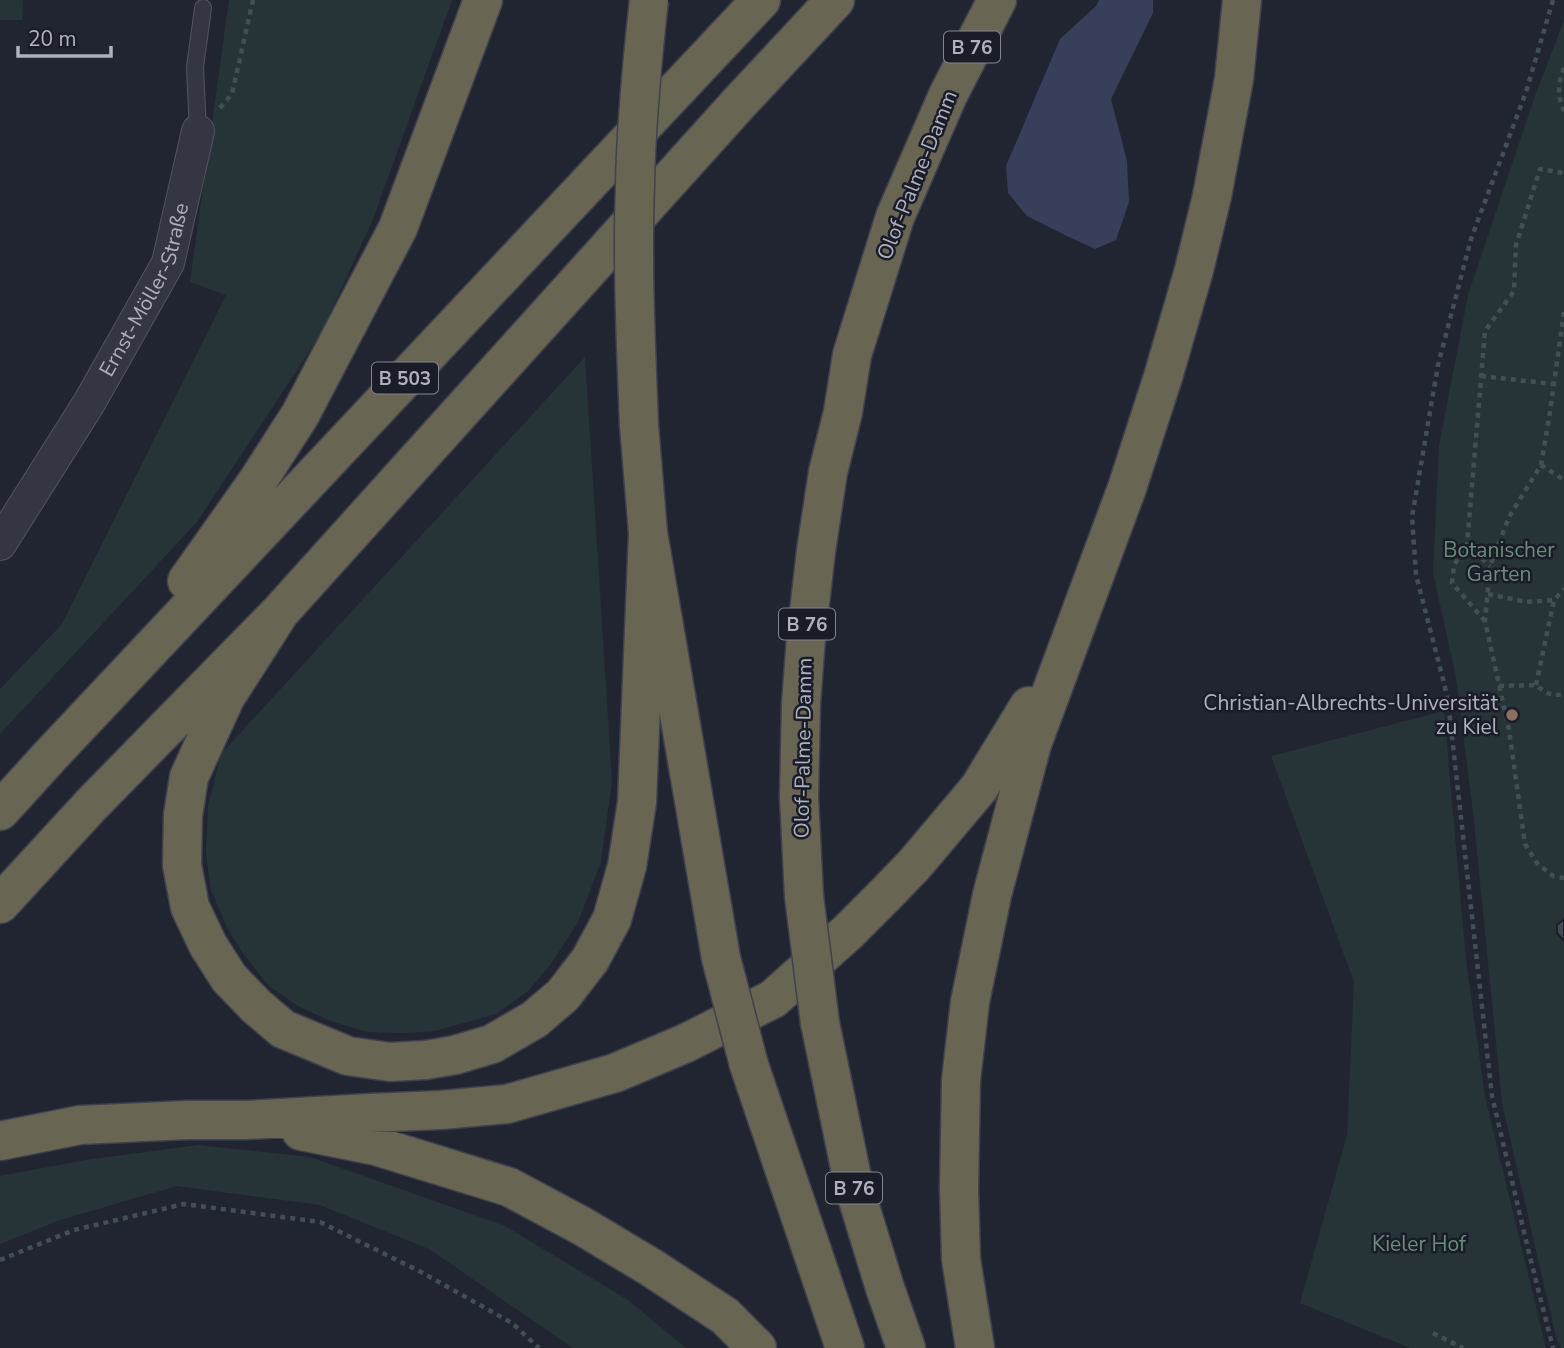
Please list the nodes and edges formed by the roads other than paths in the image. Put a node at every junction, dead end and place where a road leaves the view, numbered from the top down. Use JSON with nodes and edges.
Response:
{"nodes":[{"id":1,"x":483,"y":0,"type":"edge"},
{"id":2,"x":649,"y":0,"type":"edge"},
{"id":3,"x":761,"y":0,"type":"edge"},
{"id":4,"x":835,"y":0,"type":"edge"},
{"id":5,"x":997,"y":0,"type":"edge"},
{"id":6,"x":1242,"y":0,"type":"edge"},
{"id":7,"x":203,"y":8,"type":"dead end"},
{"id":8,"x":198,"y":131,"type":"joint"},
{"id":9,"x":648,"y":533,"type":"junction"},
{"id":10,"x":0,"y":544,"type":"edge"},
{"id":11,"x":1082,"y":609,"type":"junction"},
{"id":12,"x":280,"y":612,"type":"junction"},
{"id":13,"x":50,"y":756,"type":"junction"},
{"id":14,"x":0,"y":811,"type":"edge"},
{"id":15,"x":0,"y":904,"type":"edge"},
{"id":16,"x":247,"y":1121,"type":"junction"},
{"id":17,"x":0,"y":1141,"type":"edge"},
{"id":18,"x":757,"y":1348,"type":"edge"},
{"id":19,"x":845,"y":1348,"type":"edge"},
{"id":20,"x":906,"y":1348,"type":"edge"},
{"id":21,"x":975,"y":1348,"type":"edge"}],
"edges":[{"from":1,"to":13,"type":"highway"},
{"from":2,"to":9,"type":"highway","number":"B 76","bridge":true},
{"from":3,"to":13,"type":"highway","number":"B 503"},
{"from":4,"to":12,"type":"highway","number":"B 503"},
{"from":5,"to":20,"type":"highway","name":"Olof-Palme-Damm","number":"B 76","bridge":true},
{"from":6,"to":11,"type":"highway"},
{"from":7,"to":8,"type":"lane","name":"Ernst-Möller-Straße"},
{"from":8,"to":10,"type":"street","name":"Ernst-Möller-Straße"},
{"from":9,"to":12,"type":"highway"},
{"from":9,"to":19,"type":"highway","number":"B 76","bridge":true},
{"from":11,"to":16,"type":"highway"},
{"from":11,"to":21,"type":"highway"},
{"from":12,"to":15,"type":"highway","number":"B 503"},
{"from":13,"to":14,"type":"highway","number":"B 503"},
{"from":16,"to":17,"type":"highway"},
{"from":16,"to":18,"type":"highway"}]}
